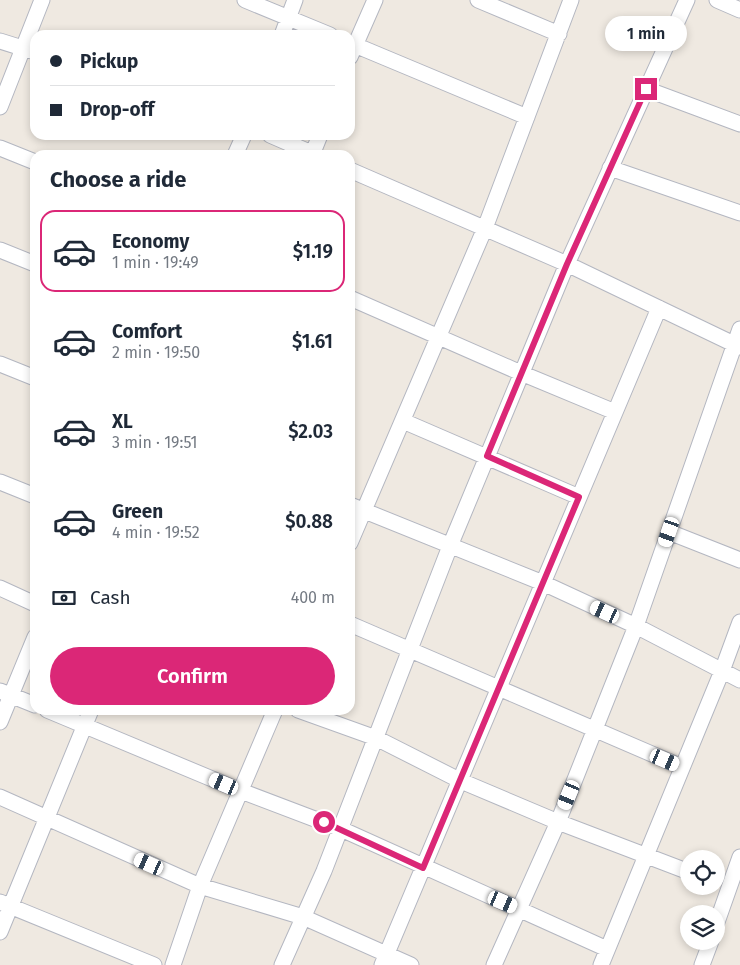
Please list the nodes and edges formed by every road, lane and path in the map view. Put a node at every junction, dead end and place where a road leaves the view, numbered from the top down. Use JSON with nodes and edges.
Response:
{"nodes":[{"id":1,"x":42,"y":0,"type":"edge"},
{"id":2,"x":246,"y":0,"type":"edge"},
{"id":3,"x":295,"y":0,"type":"edge"},
{"id":4,"x":375,"y":0,"type":"edge"},
{"id":5,"x":478,"y":0,"type":"edge"},
{"id":6,"x":571,"y":0,"type":"edge"},
{"id":7,"x":687,"y":0,"type":"edge"},
{"id":8,"x":717,"y":0,"type":"edge"},
{"id":9,"x":740,"y":10,"type":"edge"},
{"id":10,"x":288,"y":18,"type":"junction"},
{"id":11,"x":34,"y":30,"type":"edge"},
{"id":12,"x":284,"y":30,"type":"edge"},
{"id":13,"x":318,"y":30,"type":"edge"},
{"id":14,"x":559,"y":34,"type":"junction"},
{"id":15,"x":355,"y":40,"type":"edge"},
{"id":16,"x":0,"y":41,"type":"edge"},
{"id":17,"x":355,"y":50,"type":"edge"},
{"id":18,"x":29,"y":51,"type":"edge"},
{"id":19,"x":646,"y":89,"type":"junction"},
{"id":20,"x":0,"y":107,"type":"edge"},
{"id":21,"x":527,"y":117,"type":"junction"},
{"id":22,"x":740,"y":124,"type":"edge"},
{"id":23,"x":281,"y":140,"type":"edge"},
{"id":24,"x":0,"y":148,"type":"edge"},
{"id":25,"x":302,"y":150,"type":"edge"},
{"id":26,"x":30,"y":160,"type":"edge"},
{"id":27,"x":610,"y":168,"type":"junction"},
{"id":28,"x":355,"y":172,"type":"edge"},
{"id":29,"x":740,"y":214,"type":"edge"},
{"id":30,"x":484,"y":228,"type":"junction"},
{"id":31,"x":0,"y":250,"type":"edge"},
{"id":32,"x":30,"y":262,"type":"edge"},
{"id":33,"x":567,"y":264,"type":"junction"},
{"id":34,"x":355,"y":300,"type":"edge"},
{"id":35,"x":659,"y":308,"type":"junction"},
{"id":36,"x":740,"y":329,"type":"edge"},
{"id":37,"x":439,"y":337,"type":"junction"},
{"id":38,"x":737,"y":346,"type":"edge"},
{"id":39,"x":0,"y":364,"type":"edge"},
{"id":40,"x":521,"y":373,"type":"junction"},
{"id":41,"x":30,"y":376,"type":"edge"},
{"id":42,"x":615,"y":412,"type":"junction"},
{"id":43,"x":403,"y":421,"type":"junction"},
{"id":44,"x":487,"y":456,"type":"junction"},
{"id":45,"x":0,"y":482,"type":"edge"},
{"id":46,"x":30,"y":494,"type":"edge"},
{"id":47,"x":579,"y":497,"type":"junction"},
{"id":48,"x":355,"y":507,"type":"edge"},
{"id":49,"x":365,"y":511,"type":"junction"},
{"id":50,"x":669,"y":532,"type":"junction"},
{"id":51,"x":355,"y":533,"type":"edge"},
{"id":52,"x":450,"y":546,"type":"junction"},
{"id":53,"x":740,"y":560,"type":"edge"},
{"id":54,"x":542,"y":583,"type":"junction"},
{"id":55,"x":0,"y":588,"type":"edge"},
{"id":56,"x":30,"y":602,"type":"edge"},
{"id":57,"x":740,"y":622,"type":"edge"},
{"id":58,"x":355,"y":626,"type":"edge"},
{"id":59,"x":636,"y":626,"type":"junction"},
{"id":60,"x":30,"y":646,"type":"edge"},
{"id":61,"x":410,"y":649,"type":"junction"},
{"id":62,"x":722,"y":671,"type":"junction"},
{"id":63,"x":740,"y":680,"type":"edge"},
{"id":64,"x":499,"y":687,"type":"junction"},
{"id":65,"x":6,"y":693,"type":"edge"},
{"id":66,"x":30,"y":703,"type":"edge"},
{"id":67,"x":60,"y":715,"type":"edge"},
{"id":68,"x":89,"y":715,"type":"edge"},
{"id":69,"x":273,"y":715,"type":"edge"},
{"id":70,"x":312,"y":715,"type":"edge"},
{"id":71,"x":0,"y":722,"type":"edge"},
{"id":72,"x":85,"y":725,"type":"junction"},
{"id":73,"x":596,"y":731,"type":"junction"},
{"id":74,"x":376,"y":738,"type":"junction"},
{"id":75,"x":682,"y":767,"type":"junction"},
{"id":76,"x":461,"y":782,"type":"junction"},
{"id":77,"x":241,"y":791,"type":"junction"},
{"id":78,"x":0,"y":797,"type":"edge"},
{"id":79,"x":47,"y":818,"type":"junction"},
{"id":80,"x":558,"y":822,"type":"junction"},
{"id":81,"x":341,"y":829,"type":"junction"},
{"id":82,"x":646,"y":855,"type":"junction"},
{"id":83,"x":740,"y":857,"type":"edge"},
{"id":84,"x":423,"y":868,"type":"junction"},
{"id":85,"x":680,"y":868,"type":"edge"},
{"id":86,"x":725,"y":882,"type":"edge"},
{"id":87,"x":200,"y":886,"type":"junction"},
{"id":88,"x":6,"y":904,"type":"edge"},
{"id":89,"x":519,"y":908,"type":"junction"},
{"id":90,"x":303,"y":918,"type":"junction"},
{"id":91,"x":0,"y":932,"type":"edge"},
{"id":92,"x":607,"y":949,"type":"junction"},
{"id":93,"x":708,"y":950,"type":"edge"},
{"id":94,"x":384,"y":959,"type":"edge"},
{"id":95,"x":154,"y":965,"type":"edge"},
{"id":96,"x":173,"y":965,"type":"edge"},
{"id":97,"x":282,"y":965,"type":"edge"},
{"id":98,"x":411,"y":965,"type":"edge"},
{"id":99,"x":494,"y":965,"type":"edge"},
{"id":100,"x":601,"y":965,"type":"edge"},
{"id":101,"x":702,"y":965,"type":"edge"}],
"edges":[{"from":1,"to":11,"type":"street"},
{"from":2,"to":10,"type":"street"},
{"from":3,"to":10,"type":"street"},
{"from":4,"to":15,"type":"street"},
{"from":5,"to":14,"type":"street"},
{"from":6,"to":14,"type":"street"},
{"from":7,"to":19,"type":"street"},
{"from":8,"to":9,"type":"street"},
{"from":10,"to":12,"type":"street"},
{"from":10,"to":13,"type":"street"},
{"from":14,"to":21,"type":"street"},
{"from":16,"to":18,"type":"street"},
{"from":17,"to":21,"type":"street"},
{"from":18,"to":20,"type":"street"},
{"from":19,"to":22,"type":"street"},
{"from":19,"to":27,"type":"street"},
{"from":21,"to":30,"type":"street"},
{"from":23,"to":25,"type":"street"},
{"from":24,"to":26,"type":"street"},
{"from":27,"to":29,"type":"street"},
{"from":27,"to":33,"type":"street"},
{"from":28,"to":30,"type":"street"},
{"from":30,"to":33,"type":"street"},
{"from":30,"to":37,"type":"street"},
{"from":31,"to":32,"type":"street"},
{"from":33,"to":35,"type":"street"},
{"from":33,"to":40,"type":"street"},
{"from":34,"to":37,"type":"street"},
{"from":35,"to":38,"type":"street"},
{"from":35,"to":42,"type":"street"},
{"from":36,"to":38,"type":"street"},
{"from":37,"to":40,"type":"street"},
{"from":37,"to":43,"type":"street"},
{"from":38,"to":50,"type":"street"},
{"from":39,"to":41,"type":"street"},
{"from":40,"to":42,"type":"street"},
{"from":40,"to":44,"type":"street"},
{"from":42,"to":47,"type":"street"},
{"from":43,"to":44,"type":"street"},
{"from":43,"to":49,"type":"street"},
{"from":44,"to":47,"type":"street"},
{"from":44,"to":52,"type":"street"},
{"from":45,"to":46,"type":"street"},
{"from":47,"to":54,"type":"street"},
{"from":48,"to":49,"type":"street"},
{"from":49,"to":51,"type":"street"},
{"from":49,"to":52,"type":"street"},
{"from":50,"to":53,"type":"street"},
{"from":50,"to":59,"type":"street"},
{"from":52,"to":54,"type":"street"},
{"from":52,"to":61,"type":"street"},
{"from":54,"to":59,"type":"street"},
{"from":54,"to":64,"type":"street"},
{"from":55,"to":56,"type":"street"},
{"from":57,"to":62,"type":"street"},
{"from":58,"to":61,"type":"street"},
{"from":59,"to":62,"type":"street"},
{"from":59,"to":73,"type":"street"},
{"from":60,"to":65,"type":"street"},
{"from":61,"to":64,"type":"street"},
{"from":61,"to":74,"type":"street"},
{"from":62,"to":63,"type":"street"},
{"from":62,"to":75,"type":"street"},
{"from":64,"to":73,"type":"street"},
{"from":64,"to":76,"type":"street"},
{"from":65,"to":66,"type":"street"},
{"from":65,"to":71,"type":"street"},
{"from":67,"to":72,"type":"street"},
{"from":68,"to":72,"type":"street"},
{"from":69,"to":77,"type":"street"},
{"from":70,"to":74,"type":"street"},
{"from":72,"to":77,"type":"street"},
{"from":72,"to":79,"type":"street"},
{"from":73,"to":75,"type":"street"},
{"from":73,"to":80,"type":"street"},
{"from":74,"to":76,"type":"street"},
{"from":74,"to":81,"type":"street"},
{"from":75,"to":82,"type":"street"},
{"from":76,"to":80,"type":"street"},
{"from":76,"to":84,"type":"street"},
{"from":77,"to":81,"type":"street"},
{"from":77,"to":87,"type":"street"},
{"from":78,"to":79,"type":"street"},
{"from":79,"to":87,"type":"street"},
{"from":79,"to":88,"type":"street"},
{"from":80,"to":82,"type":"street"},
{"from":80,"to":89,"type":"street"},
{"from":81,"to":84,"type":"street"},
{"from":81,"to":90,"type":"street"},
{"from":82,"to":85,"type":"street"},
{"from":82,"to":92,"type":"street"},
{"from":83,"to":86,"type":"street"},
{"from":84,"to":89,"type":"street"},
{"from":84,"to":94,"type":"street"},
{"from":87,"to":90,"type":"street"},
{"from":87,"to":96,"type":"street"},
{"from":88,"to":91,"type":"street"},
{"from":88,"to":95,"type":"street"},
{"from":89,"to":92,"type":"street"},
{"from":89,"to":99,"type":"street"},
{"from":90,"to":94,"type":"street"},
{"from":90,"to":97,"type":"street"},
{"from":92,"to":100,"type":"street"},
{"from":93,"to":101,"type":"street"},
{"from":94,"to":98,"type":"street"}]}
